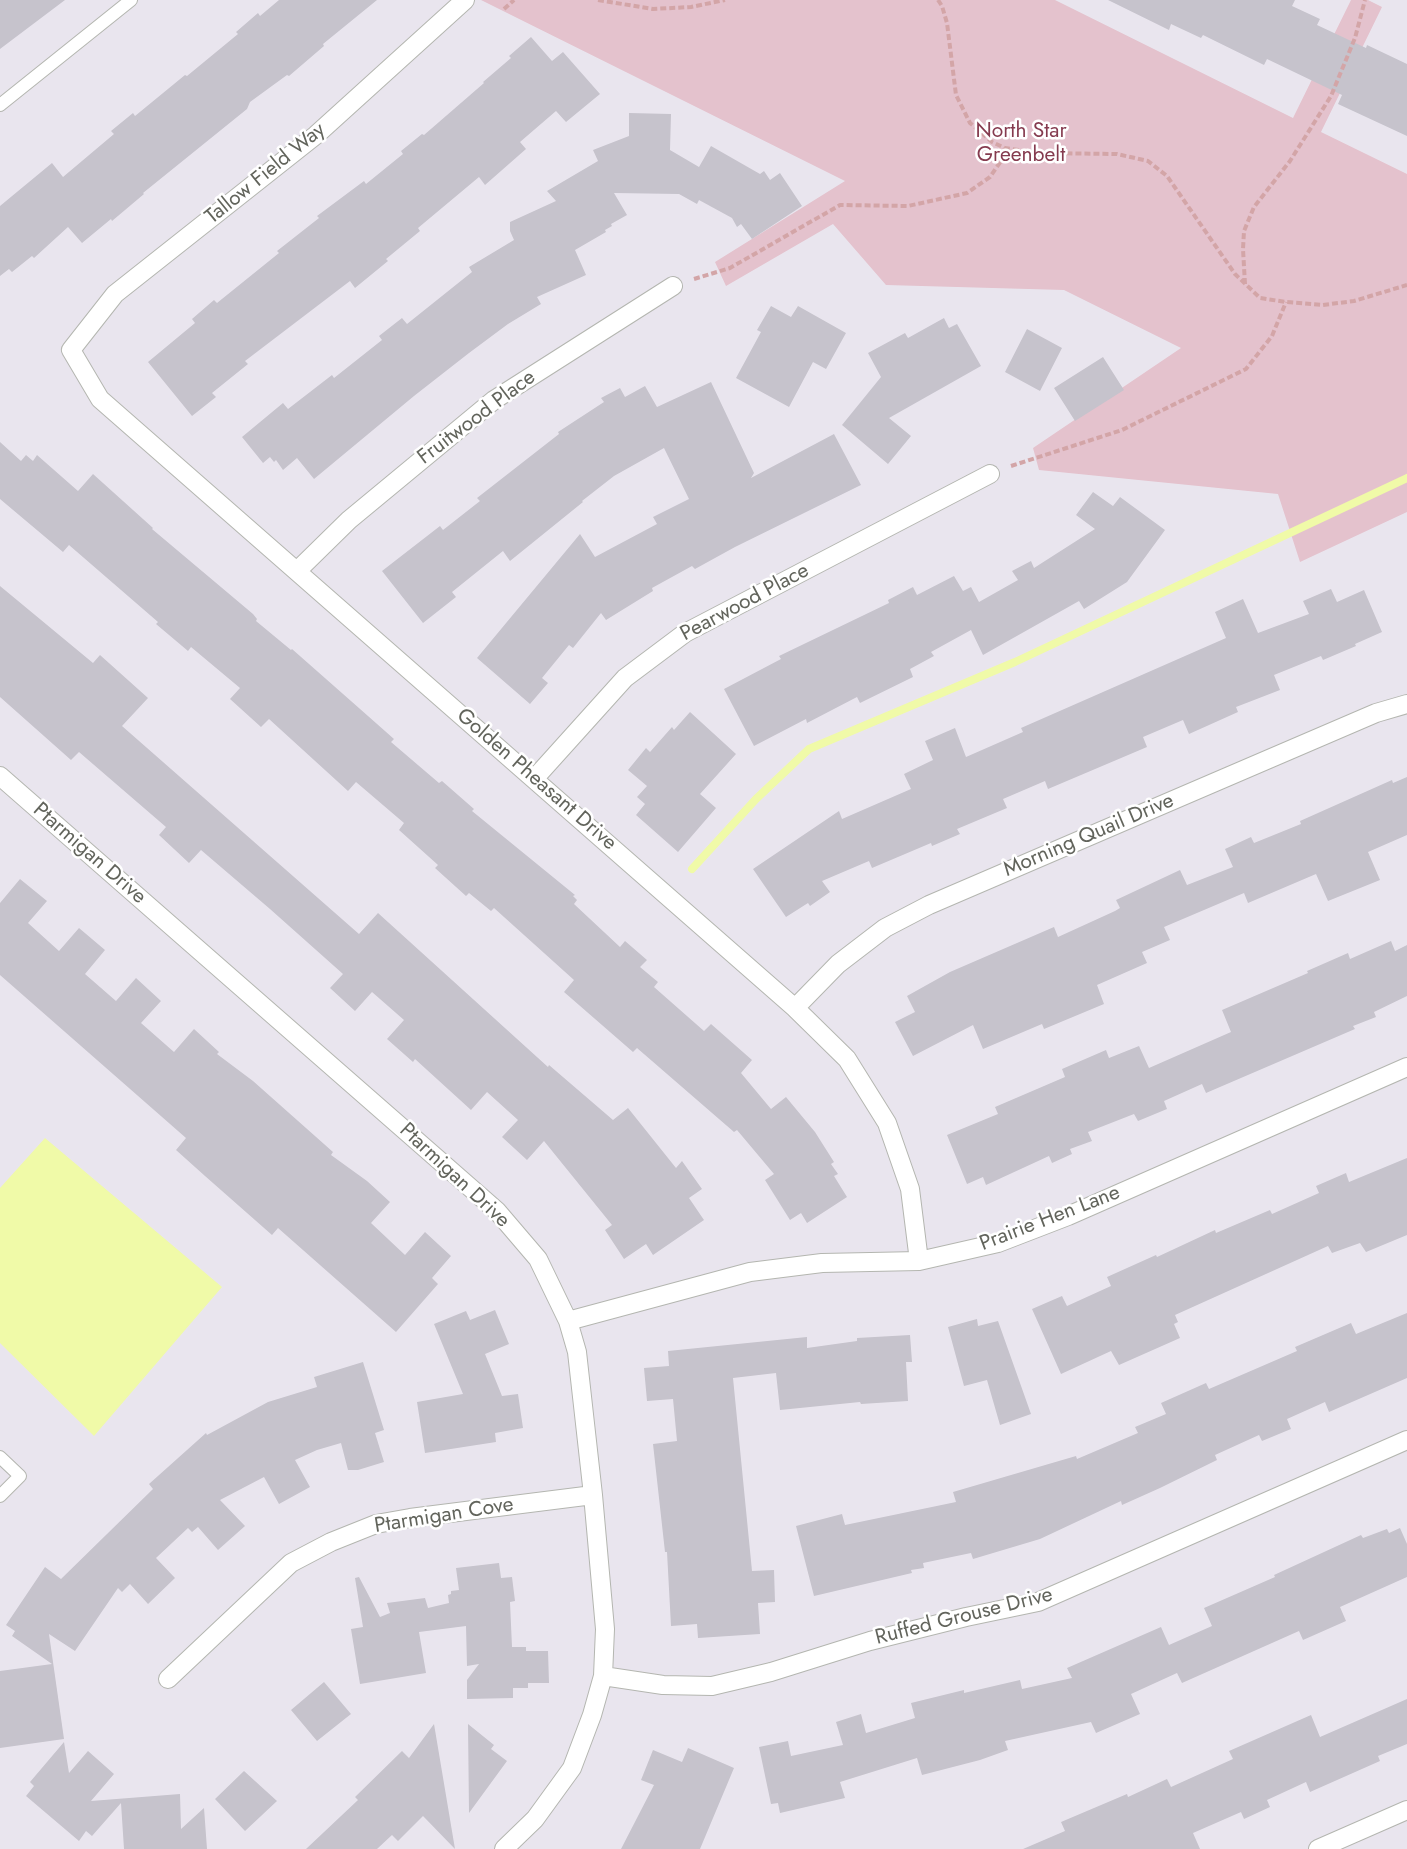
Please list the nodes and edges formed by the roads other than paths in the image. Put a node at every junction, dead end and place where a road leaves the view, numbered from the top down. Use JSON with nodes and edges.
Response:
{"nodes":[{"id":1,"x":131,"y":0,"type":"edge"},
{"id":2,"x":465,"y":0,"type":"edge"},
{"id":3,"x":0,"y":105,"type":"edge"},
{"id":4,"x":673,"y":286,"type":"road end"},
{"id":5,"x":71,"y":350,"type":"joint"},
{"id":6,"x":990,"y":474,"type":"road end"},
{"id":7,"x":297,"y":571,"type":"junction"},
{"id":8,"x":1407,"y":704,"type":"edge"},
{"id":9,"x":0,"y":776,"type":"edge"},
{"id":10,"x":534,"y":779,"type":"junction"},
{"id":11,"x":795,"y":1008,"type":"junction"},
{"id":12,"x":1407,"y":1067,"type":"edge"},
{"id":13,"x":919,"y":1262,"type":"junction"},
{"id":14,"x":568,"y":1321,"type":"junction"},
{"id":15,"x":1407,"y":1440,"type":"edge"},
{"id":16,"x":0,"y":1457,"type":"edge"},
{"id":17,"x":593,"y":1495,"type":"junction"},
{"id":18,"x":0,"y":1496,"type":"edge"},
{"id":19,"x":603,"y":1676,"type":"junction"},
{"id":20,"x":168,"y":1679,"type":"dead end"},
{"id":21,"x":1407,"y":1810,"type":"edge"},
{"id":22,"x":504,"y":1849,"type":"edge"},
{"id":23,"x":1318,"y":1849,"type":"edge"}],
"edges":[{"from":1,"to":3,"type":"lane"},
{"from":2,"to":5,"type":"street","name":"Tallow Field Way"},
{"from":4,"to":7,"type":"street","name":"Fruitwood Place"},
{"from":5,"to":7,"type":"street","name":"Golden Pheasant Drive"},
{"from":6,"to":10,"type":"street","name":"Pearwood Place"},
{"from":7,"to":10,"type":"street","name":"Golden Pheasant Drive"},
{"from":8,"to":11,"type":"street","name":"Morning Quail Drive"},
{"from":9,"to":14,"type":"street","name":"Ptarmigan Drive"},
{"from":10,"to":11,"type":"street","name":"Golden Pheasant Drive"},
{"from":11,"to":13,"type":"street","name":"Golden Pheasant Drive"},
{"from":12,"to":13,"type":"street","name":"Prairie Hen Lane"},
{"from":13,"to":14,"type":"street","name":"Prairie Hen Lane"},
{"from":14,"to":17,"type":"street","name":"Ptarmigan Drive"},
{"from":15,"to":19,"type":"street","name":"Ruffed Grouse Drive"},
{"from":16,"to":18,"type":"lane"},
{"from":17,"to":19,"type":"street","name":"Ptarmigan Drive"},
{"from":17,"to":20,"type":"street","name":"Ptarmigan Cove"},
{"from":19,"to":22,"type":"street","name":"Ptarmigan Drive"},
{"from":21,"to":23,"type":"street"}]}
